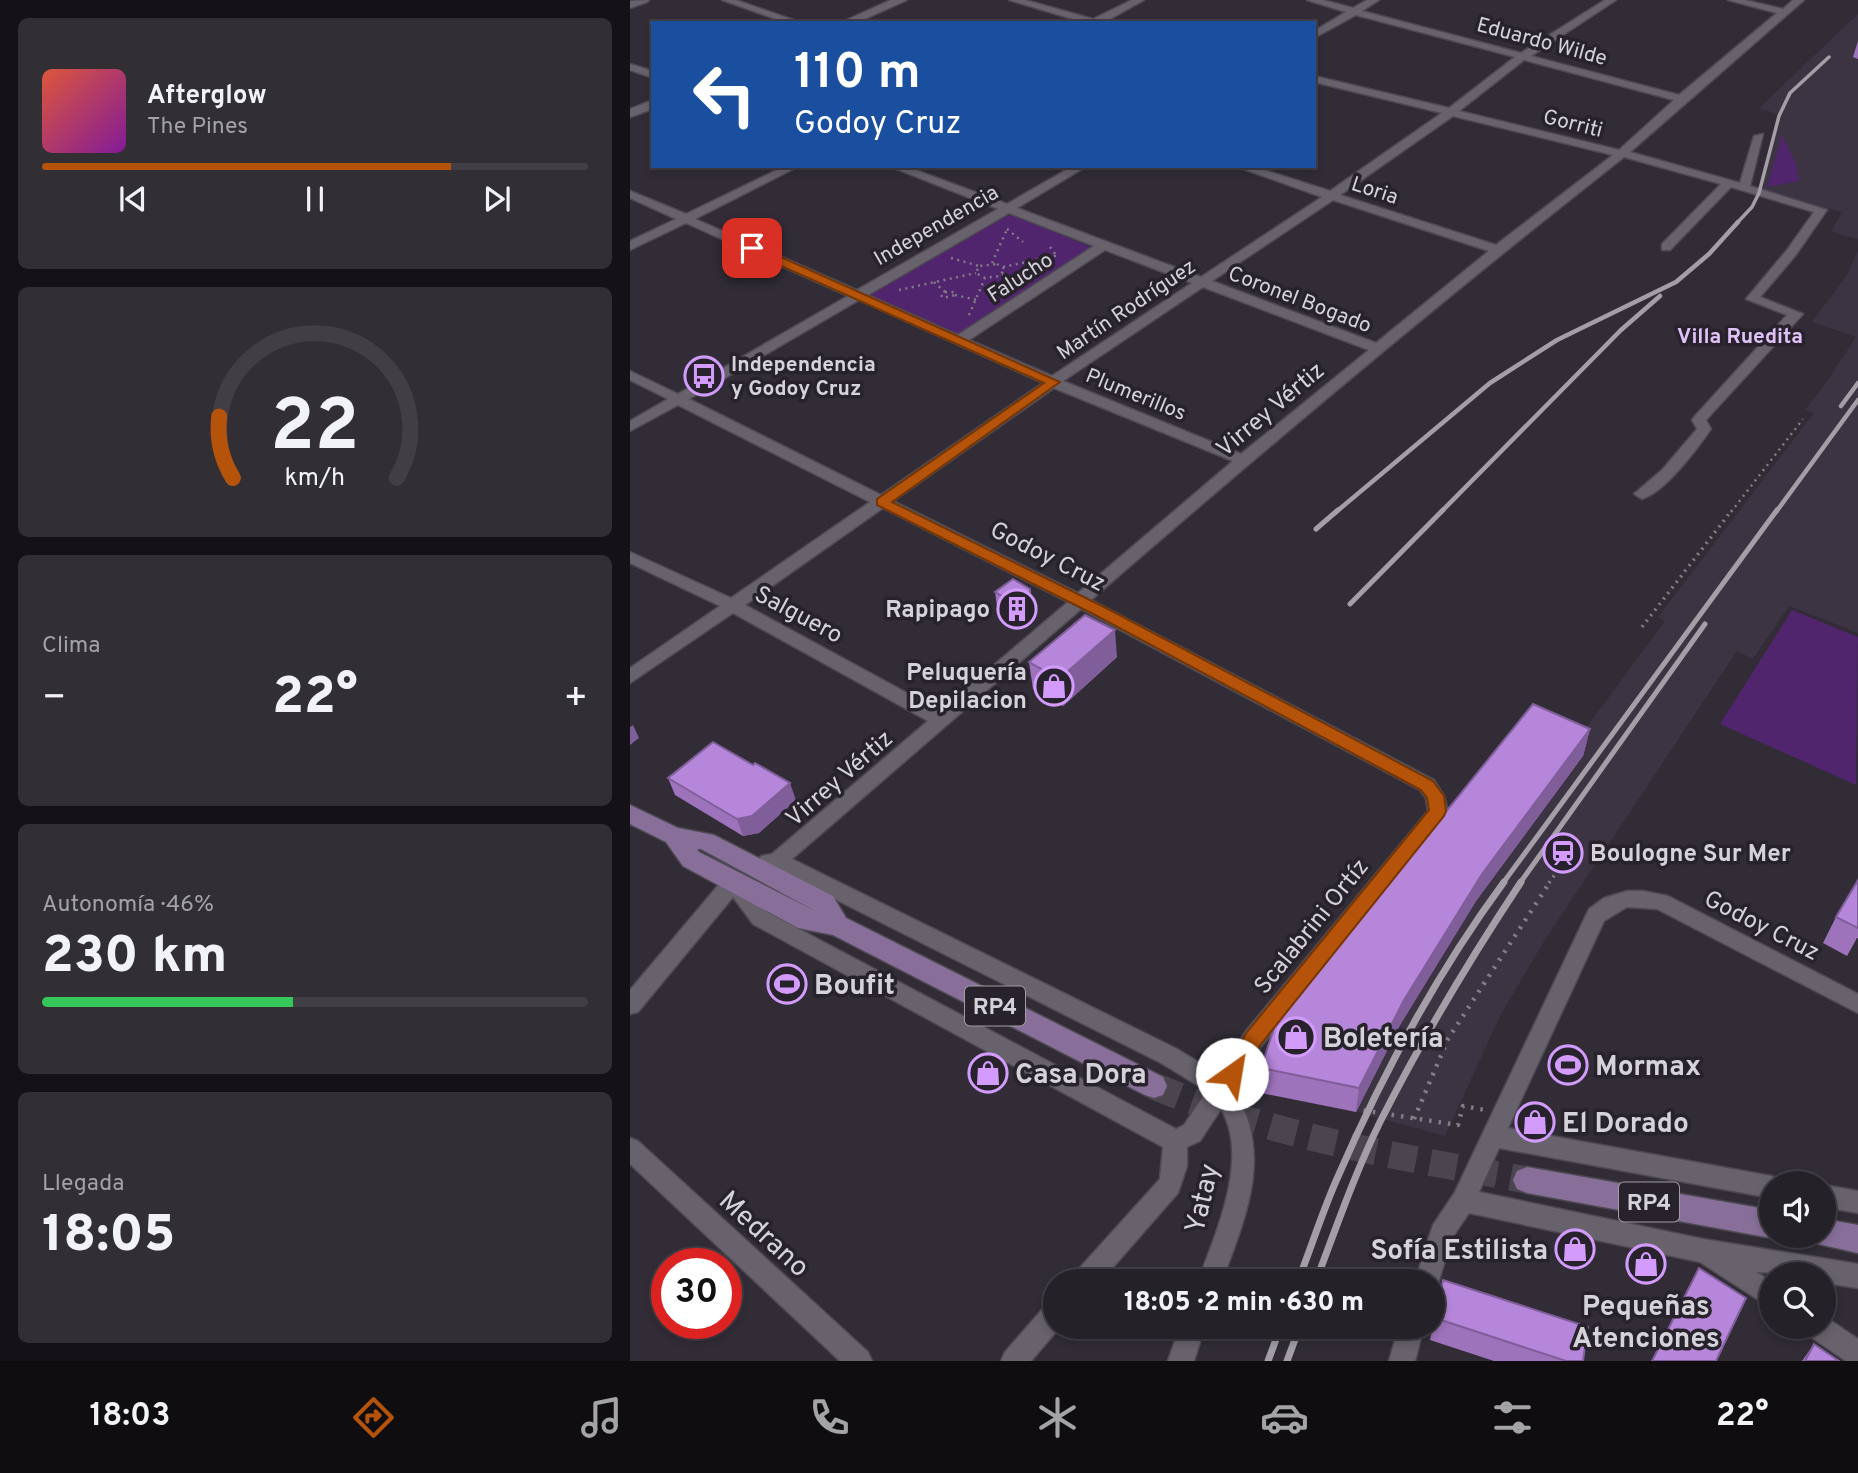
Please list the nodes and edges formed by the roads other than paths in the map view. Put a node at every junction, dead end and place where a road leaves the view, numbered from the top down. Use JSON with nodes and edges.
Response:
{"nodes":[{"id":1,"x":643,"y":0,"type":"edge"},
{"id":2,"x":727,"y":0,"type":"edge"},
{"id":3,"x":901,"y":0,"type":"edge"},
{"id":4,"x":1014,"y":0,"type":"edge"},
{"id":5,"x":1139,"y":0,"type":"edge"},
{"id":6,"x":1312,"y":0,"type":"edge"},
{"id":7,"x":1374,"y":0,"type":"edge"},
{"id":8,"x":1611,"y":0,"type":"edge"},
{"id":9,"x":1733,"y":0,"type":"edge"},
{"id":10,"x":1799,"y":0,"type":"edge"},
{"id":11,"x":630,"y":5,"type":"edge"},
{"id":12,"x":1354,"y":12,"type":"junction"},
{"id":13,"x":1784,"y":12,"type":"junction"},
{"id":14,"x":791,"y":21,"type":"edge"},
{"id":15,"x":851,"y":21,"type":"edge"},
{"id":16,"x":1091,"y":21,"type":"edge"},
{"id":17,"x":1097,"y":21,"type":"edge"},
{"id":18,"x":1316,"y":33,"type":"edge"},
{"id":19,"x":1523,"y":56,"type":"junction"},
{"id":20,"x":630,"y":67,"type":"edge"},
{"id":21,"x":651,"y":74,"type":"edge"},
{"id":22,"x":1316,"y":79,"type":"edge"},
{"id":23,"x":1681,"y":99,"type":"junction"},
{"id":24,"x":651,"y":105,"type":"edge"},
{"id":25,"x":1451,"y":112,"type":"junction"},
{"id":26,"x":630,"y":113,"type":"edge"},
{"id":27,"x":1759,"y":136,"type":"dead end"},
{"id":28,"x":1620,"y":155,"type":"junction"},
{"id":29,"x":790,"y":168,"type":"edge"},
{"id":30,"x":899,"y":168,"type":"edge"},
{"id":31,"x":1079,"y":168,"type":"edge"},
{"id":32,"x":1246,"y":168,"type":"edge"},
{"id":33,"x":1729,"y":183,"type":"junction"},
{"id":34,"x":1744,"y":188,"type":"junction"},
{"id":35,"x":630,"y":194,"type":"edge"},
{"id":36,"x":1331,"y":195,"type":"junction"},
{"id":37,"x":1013,"y":210,"type":"junction"},
{"id":38,"x":686,"y":220,"type":"junction"},
{"id":39,"x":630,"y":246,"type":"edge"},
{"id":40,"x":1102,"y":246,"type":"junction"},
{"id":41,"x":1666,"y":247,"type":"dead end"},
{"id":42,"x":1498,"y":250,"type":"junction"},
{"id":43,"x":1203,"y":283,"type":"junction"},
{"id":44,"x":858,"y":294,"type":"junction"},
{"id":45,"x":959,"y":340,"type":"junction"},
{"id":46,"x":1379,"y":349,"type":"junction"},
{"id":47,"x":630,"y":375,"type":"edge"},
{"id":48,"x":1054,"y":382,"type":"junction"},
{"id":49,"x":677,"y":400,"type":"junction"},
{"id":50,"x":630,"y":426,"type":"edge"},
{"id":51,"x":1243,"y":460,"type":"junction"},
{"id":52,"x":1642,"y":494,"type":"dead end"},
{"id":53,"x":882,"y":502,"type":"junction"},
{"id":54,"x":630,"y":557,"type":"edge"},
{"id":55,"x":1080,"y":601,"type":"junction"},
{"id":56,"x":731,"y":605,"type":"junction"},
{"id":57,"x":630,"y":677,"type":"edge"},
{"id":58,"x":942,"y":720,"type":"junction"},
{"id":59,"x":1435,"y":796,"type":"joint"},
{"id":60,"x":630,"y":814,"type":"edge"},
{"id":61,"x":777,"y":861,"type":"junction"},
{"id":62,"x":742,"y":873,"type":"junction"},
{"id":63,"x":1858,"y":1004,"type":"edge"},
{"id":64,"x":630,"y":1005,"type":"edge"},
{"id":65,"x":1154,"y":1086,"type":"tunnel mouth"},
{"id":66,"x":1222,"y":1091,"type":"junction"},
{"id":67,"x":1494,"y":1136,"type":"junction"},
{"id":68,"x":1175,"y":1141,"type":"junction"},
{"id":69,"x":630,"y":1149,"type":"edge"},
{"id":70,"x":1527,"y":1180,"type":"tunnel mouth"},
{"id":71,"x":1759,"y":1185,"type":"edge"},
{"id":72,"x":1836,"y":1198,"type":"edge"},
{"id":73,"x":1463,"y":1200,"type":"junction"},
{"id":74,"x":1858,"y":1202,"type":"edge"},
{"id":75,"x":1759,"y":1222,"type":"edge"},
{"id":76,"x":1836,"y":1235,"type":"edge"},
{"id":77,"x":1858,"y":1239,"type":"edge"},
{"id":78,"x":1703,"y":1251,"type":"junction"},
{"id":79,"x":1096,"y":1269,"type":"edge"},
{"id":80,"x":1214,"y":1269,"type":"edge"},
{"id":81,"x":1431,"y":1269,"type":"edge"},
{"id":82,"x":1858,"y":1276,"type":"edge"},
{"id":83,"x":1759,"y":1288,"type":"edge"},
{"id":84,"x":1043,"y":1328,"type":"edge"},
{"id":85,"x":1189,"y":1339,"type":"edge"},
{"id":86,"x":1408,"y":1339,"type":"edge"},
{"id":87,"x":1836,"y":1339,"type":"edge"},
{"id":88,"x":1858,"y":1354,"type":"edge"},
{"id":89,"x":859,"y":1361,"type":"edge"},
{"id":90,"x":1014,"y":1361,"type":"edge"},
{"id":91,"x":1181,"y":1361,"type":"edge"},
{"id":92,"x":1402,"y":1361,"type":"edge"}],
"edges":[{"from":1,"to":11,"type":"street"},
{"from":2,"to":14,"type":"street"},
{"from":3,"to":15,"type":"street"},
{"from":4,"to":16,"type":"street"},
{"from":5,"to":17,"type":"street"},
{"from":6,"to":12,"type":"street","name":"Eduardo Wilde"},
{"from":7,"to":12,"type":"street"},
{"from":8,"to":19,"type":"street","name":"Martín Rodríguez"},
{"from":9,"to":13,"type":"street"},
{"from":10,"to":13,"type":"street","name":"Virrey Vértiz"},
{"from":12,"to":18,"type":"street"},
{"from":12,"to":19,"type":"street","name":"Eduardo Wilde"},
{"from":13,"to":23,"type":"street","name":"Virrey Vértiz"},
{"from":19,"to":23,"type":"street","name":"Eduardo Wilde"},
{"from":19,"to":25,"type":"street","name":"Martín Rodríguez"},
{"from":20,"to":21,"type":"street"},
{"from":22,"to":25,"type":"street","name":"Gorriti"},
{"from":23,"to":28,"type":"street","name":"Virrey Vértiz"},
{"from":24,"to":26,"type":"street"},
{"from":25,"to":28,"type":"street","name":"Gorriti"},
{"from":25,"to":36,"type":"street","name":"Martín Rodríguez"},
{"from":27,"to":34,"type":"street"},
{"from":28,"to":33,"type":"street","name":"Gorriti"},
{"from":28,"to":42,"type":"street","name":"Virrey Vértiz"},
{"from":29,"to":38,"type":"street"},
{"from":30,"to":37,"type":"street","name":"Coronel Bogado"},
{"from":31,"to":37,"type":"street","name":"Independencia"},
{"from":32,"to":36,"type":"street","name":"Loria"},
{"from":33,"to":34,"type":"street","name":"Gorriti"},
{"from":33,"to":41,"type":"street"},
{"from":34,"to":52,"type":"street","name":"Gorriti"},
{"from":35,"to":38,"type":"street","name":"Plumerillos"},
{"from":36,"to":42,"type":"street","name":"Loria"},
{"from":36,"to":43,"type":"street","name":"Martín Rodríguez"},
{"from":37,"to":40,"type":"street","name":"Coronel Bogado"},
{"from":37,"to":44,"type":"street","name":"Independencia"},
{"from":38,"to":39,"type":"street"},
{"from":38,"to":44,"type":"street","name":"Plumerillos"},
{"from":40,"to":43,"type":"street","name":"Coronel Bogado"},
{"from":40,"to":45,"type":"street","name":"Falucho"},
{"from":42,"to":46,"type":"street","name":"Virrey Vértiz"},
{"from":43,"to":46,"type":"street","name":"Coronel Bogado"},
{"from":43,"to":48,"type":"street","name":"Martín Rodríguez"},
{"from":44,"to":45,"type":"street","name":"Plumerillos"},
{"from":44,"to":49,"type":"street","name":"Independencia"},
{"from":45,"to":48,"type":"street","name":"Plumerillos"},
{"from":46,"to":51,"type":"street","name":"Virrey Vértiz"},
{"from":47,"to":49,"type":"street","name":"Godoy Cruz"},
{"from":48,"to":51,"type":"street","name":"Plumerillos"},
{"from":48,"to":53,"type":"street","name":"Martín Rodríguez"},
{"from":49,"to":50,"type":"street","name":"Independencia"},
{"from":49,"to":53,"type":"street","name":"Godoy Cruz"},
{"from":51,"to":55,"type":"street","name":"Virrey Vértiz"},
{"from":53,"to":55,"type":"street","name":"Godoy Cruz"},
{"from":53,"to":56,"type":"street","name":"Martín Rodríguez"},
{"from":54,"to":56,"type":"street","name":"Salguero"},
{"from":55,"to":58,"type":"street","name":"Virrey Vértiz"},
{"from":55,"to":59,"type":"street","name":"Godoy Cruz"},
{"from":56,"to":57,"type":"street","name":"Martín Rodríguez"},
{"from":56,"to":58,"type":"street","name":"Salguero"},
{"from":58,"to":61,"type":"street","name":"Virrey Vértiz"},
{"from":59,"to":66,"type":"street","name":"Scalabrini Ortíz"},
{"from":60,"to":62,"type":"main road","number":"RP4"},
{"from":61,"to":62,"type":"street"},
{"from":61,"to":66,"type":"street"},
{"from":62,"to":64,"type":"street"},
{"from":62,"to":65,"type":"main road","number":"RP4"},
{"from":62,"to":68,"type":"street"},
{"from":63,"to":67,"type":"street","name":"Godoy Cruz"},
{"from":66,"to":68,"type":"street"},
{"from":66,"to":80,"type":"street","name":"Yatay"},
{"from":67,"to":71,"type":"street"},
{"from":67,"to":73,"type":"street"},
{"from":68,"to":79,"type":"street"},
{"from":69,"to":89,"type":"street","name":"Medrano"},
{"from":70,"to":75,"type":"main road","number":"RP4"},
{"from":72,"to":74,"type":"street"},
{"from":73,"to":78,"type":"street"},
{"from":73,"to":81,"type":"street"},
{"from":76,"to":77,"type":"main road"},
{"from":78,"to":82,"type":"street"},
{"from":78,"to":83,"type":"street"},
{"from":84,"to":90,"type":"street"},
{"from":85,"to":91,"type":"street"},
{"from":86,"to":92,"type":"street"},
{"from":87,"to":88,"type":"street"}]}
